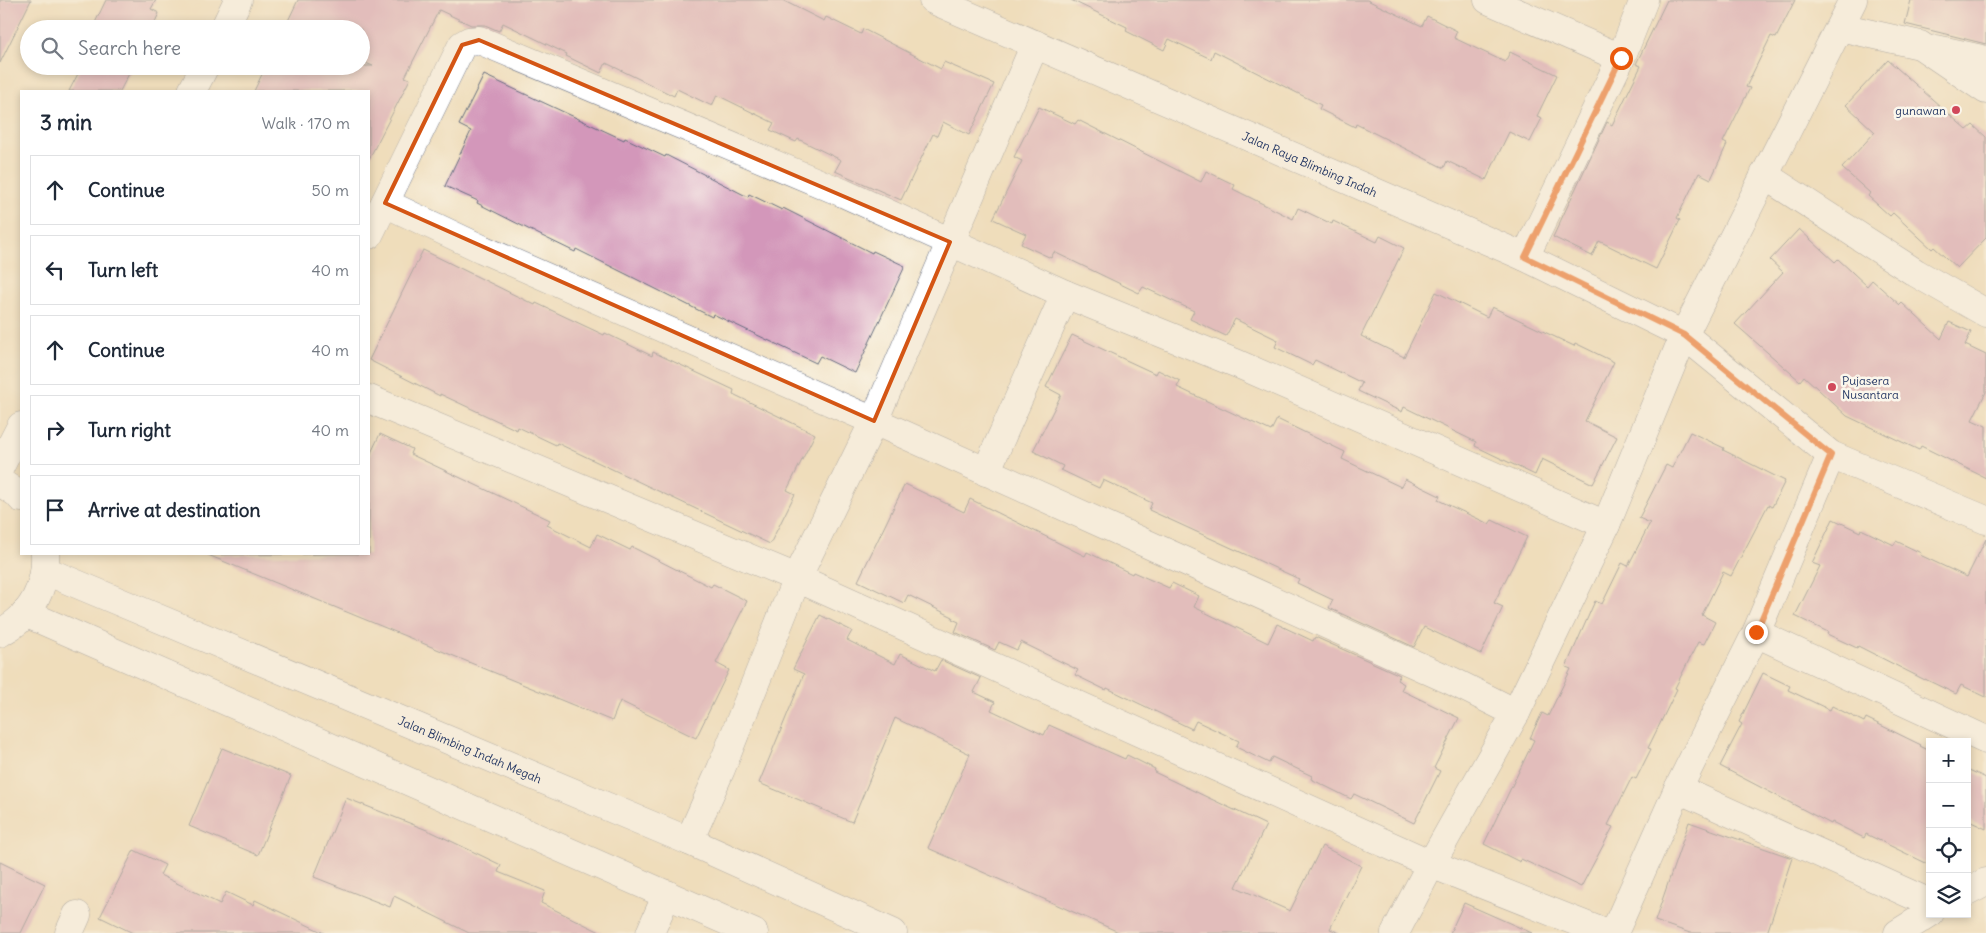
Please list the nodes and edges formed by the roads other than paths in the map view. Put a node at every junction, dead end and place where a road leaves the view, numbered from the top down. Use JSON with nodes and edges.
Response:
{"nodes":[{"id":1,"x":238,"y":0,"type":"edge"},
{"id":2,"x":933,"y":0,"type":"edge"},
{"id":3,"x":1488,"y":0,"type":"edge"},
{"id":4,"x":1644,"y":0,"type":"edge"},
{"id":5,"x":1853,"y":0,"type":"edge"},
{"id":6,"x":228,"y":20,"type":"edge"},
{"id":7,"x":1840,"y":27,"type":"junction"},
{"id":8,"x":1035,"y":44,"type":"junction"},
{"id":9,"x":1920,"y":45,"type":"junction"},
{"id":10,"x":1621,"y":58,"type":"junction"},
{"id":11,"x":1986,"y":60,"type":"edge"},
{"id":12,"x":200,"y":75,"type":"edge"},
{"id":13,"x":193,"y":90,"type":"edge"},
{"id":14,"x":1986,"y":90,"type":"edge"},
{"id":15,"x":1764,"y":175,"type":"junction"},
{"id":16,"x":385,"y":203,"type":"junction"},
{"id":17,"x":370,"y":233,"type":"edge"},
{"id":18,"x":950,"y":242,"type":"junction"},
{"id":19,"x":1525,"y":257,"type":"junction"},
{"id":20,"x":1065,"y":294,"type":"junction"},
{"id":21,"x":1986,"y":313,"type":"edge"},
{"id":22,"x":1684,"y":335,"type":"junction"},
{"id":23,"x":370,"y":399,"type":"edge"},
{"id":24,"x":874,"y":421,"type":"junction"},
{"id":25,"x":20,"y":428,"type":"edge"},
{"id":26,"x":1831,"y":455,"type":"junction"},
{"id":27,"x":0,"y":467,"type":"edge"},
{"id":28,"x":986,"y":472,"type":"junction"},
{"id":29,"x":0,"y":482,"type":"edge"},
{"id":30,"x":20,"y":497,"type":"edge"},
{"id":31,"x":1986,"y":520,"type":"edge"},
{"id":32,"x":1606,"y":525,"type":"junction"},
{"id":33,"x":46,"y":562,"type":"edge"},
{"id":34,"x":797,"y":578,"type":"junction"},
{"id":35,"x":25,"y":613,"type":"junction"},
{"id":36,"x":1756,"y":632,"type":"junction"},
{"id":37,"x":0,"y":634,"type":"edge"},
{"id":38,"x":1516,"y":713,"type":"junction"},
{"id":39,"x":1986,"y":740,"type":"edge"},
{"id":40,"x":1678,"y":789,"type":"junction"},
{"id":41,"x":689,"y":841,"type":"junction"},
{"id":42,"x":1431,"y":864,"type":"junction"},
{"id":43,"x":1986,"y":882,"type":"edge"},
{"id":44,"x":1971,"y":890,"type":"edge"},
{"id":45,"x":667,"y":894,"type":"junction"},
{"id":46,"x":1926,"y":901,"type":"edge"},
{"id":47,"x":1926,"y":916,"type":"edge"},
{"id":48,"x":650,"y":933,"type":"edge"},
{"id":49,"x":754,"y":933,"type":"edge"},
{"id":50,"x":893,"y":933,"type":"edge"},
{"id":51,"x":1395,"y":933,"type":"edge"},
{"id":52,"x":1605,"y":933,"type":"edge"},
{"id":53,"x":1614,"y":933,"type":"edge"},
{"id":54,"x":1898,"y":933,"type":"edge"}],
"edges":[{"from":1,"to":6,"type":"street"},
{"from":2,"to":8,"type":"street","name":"Jalan Raya Blimbing Indah"},
{"from":3,"to":10,"type":"street"},
{"from":4,"to":10,"type":"street"},
{"from":5,"to":7,"type":"street"},
{"from":7,"to":9,"type":"street"},
{"from":7,"to":15,"type":"street"},
{"from":8,"to":18,"type":"street"},
{"from":8,"to":19,"type":"street","name":"Jalan Raya Blimbing Indah"},
{"from":9,"to":11,"type":"street"},
{"from":9,"to":14,"type":"street"},
{"from":10,"to":19,"type":"street"},
{"from":12,"to":13,"type":"street"},
{"from":15,"to":21,"type":"street"},
{"from":15,"to":22,"type":"street"},
{"from":16,"to":17,"type":"street"},
{"from":16,"to":18,"type":"street"},
{"from":16,"to":24,"type":"street"},
{"from":18,"to":20,"type":"street"},
{"from":18,"to":24,"type":"street"},
{"from":19,"to":22,"type":"street","name":"Jalan Raya Blimbing Indah"},
{"from":20,"to":28,"type":"street"},
{"from":20,"to":32,"type":"street"},
{"from":22,"to":26,"type":"street","name":"Jalan Raya Blimbing Indah"},
{"from":22,"to":32,"type":"street"},
{"from":23,"to":34,"type":"street"},
{"from":24,"to":28,"type":"street"},
{"from":24,"to":34,"type":"street"},
{"from":25,"to":27,"type":"street"},
{"from":26,"to":31,"type":"street","name":"Jalan Raya Blimbing Indah"},
{"from":26,"to":36,"type":"street"},
{"from":28,"to":38,"type":"street"},
{"from":29,"to":30,"type":"street"},
{"from":32,"to":38,"type":"street"},
{"from":33,"to":35,"type":"street"},
{"from":33,"to":41,"type":"street","name":"Jalan Blimbing Indah Megah"},
{"from":34,"to":41,"type":"street"},
{"from":34,"to":42,"type":"street"},
{"from":35,"to":37,"type":"street"},
{"from":35,"to":45,"type":"street"},
{"from":36,"to":39,"type":"street"},
{"from":36,"to":40,"type":"street"},
{"from":38,"to":42,"type":"street"},
{"from":40,"to":46,"type":"street"},
{"from":40,"to":53,"type":"street"},
{"from":41,"to":50,"type":"street","name":"Jalan Blimbing Indah Megah"},
{"from":42,"to":51,"type":"street"},
{"from":42,"to":52,"type":"street"},
{"from":43,"to":44,"type":"street"},
{"from":45,"to":48,"type":"street"},
{"from":45,"to":49,"type":"street"},
{"from":47,"to":54,"type":"street"}]}
